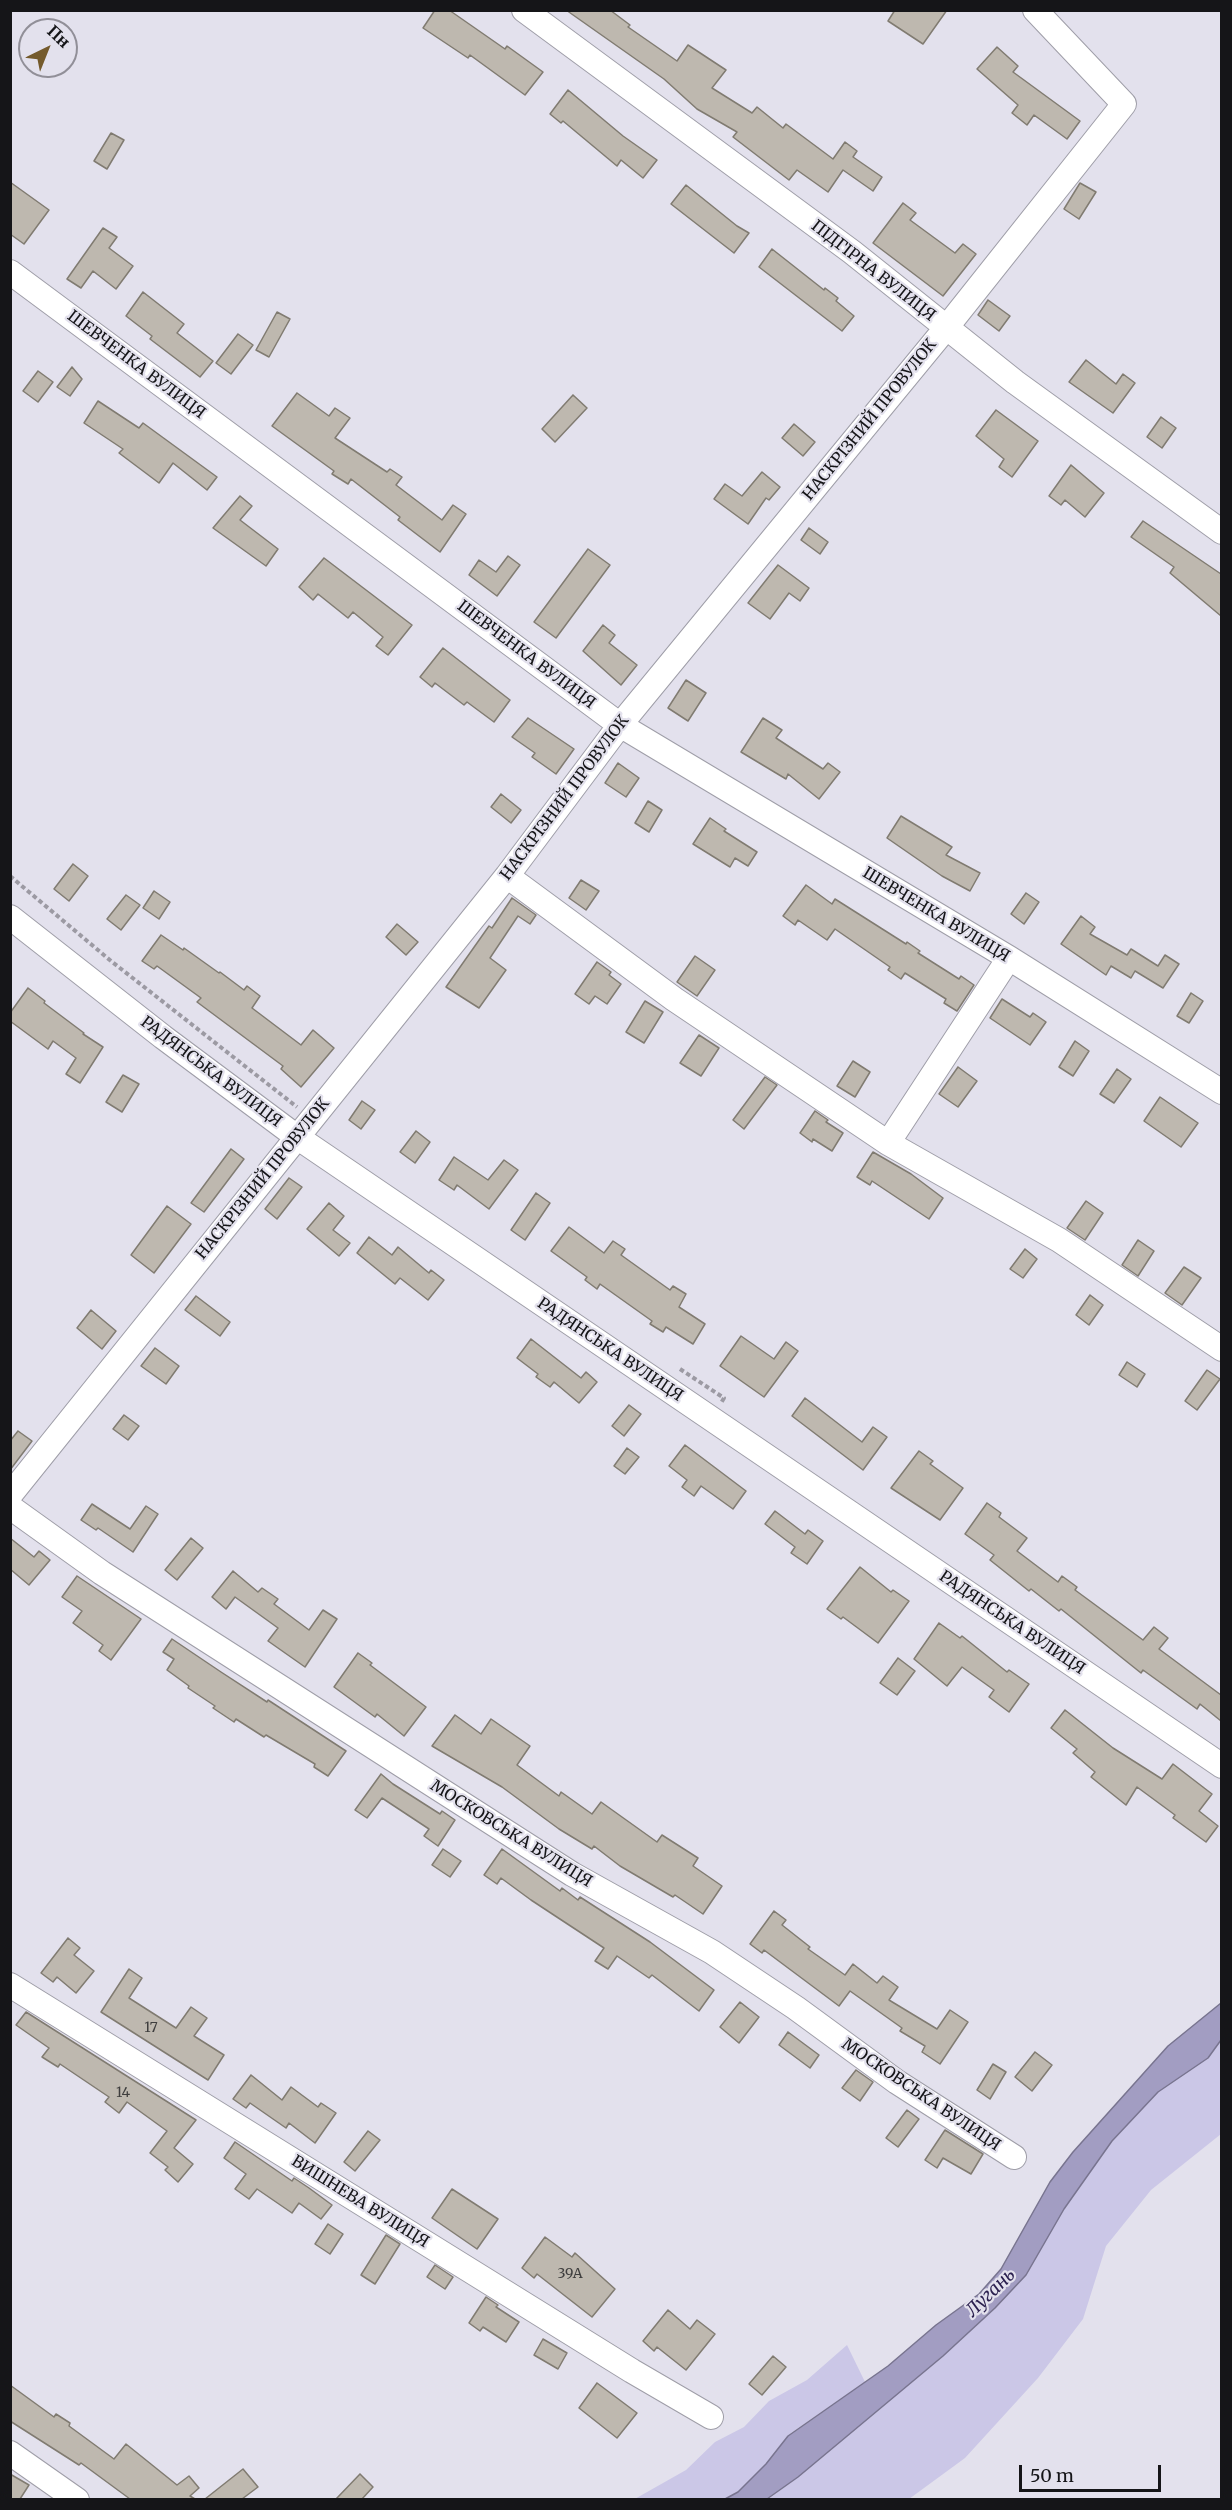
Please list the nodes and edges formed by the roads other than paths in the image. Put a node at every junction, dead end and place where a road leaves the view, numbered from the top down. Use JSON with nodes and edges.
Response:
{"nodes":[{"id":1,"x":524,"y":10,"type":"edge"},
{"id":2,"x":1035,"y":10,"type":"edge"},
{"id":3,"x":10,"y":272,"type":"edge"},
{"id":4,"x":946,"y":328,"type":"junction"},
{"id":5,"x":1221,"y":532,"type":"edge"},
{"id":6,"x":620,"y":725,"type":"junction"},
{"id":7,"x":507,"y":876,"type":"junction"},
{"id":8,"x":10,"y":917,"type":"edge"},
{"id":9,"x":1009,"y":958,"type":"junction"},
{"id":10,"x":1221,"y":1092,"type":"edge"},
{"id":11,"x":304,"y":1127,"type":"junction"},
{"id":12,"x":888,"y":1143,"type":"junction"},
{"id":13,"x":1221,"y":1349,"type":"edge"},
{"id":14,"x":10,"y":1495,"type":"edge"},
{"id":15,"x":10,"y":1507,"type":"edge"},
{"id":16,"x":1221,"y":1766,"type":"edge"},
{"id":17,"x":10,"y":1985,"type":"edge"},
{"id":18,"x":1014,"y":2157,"type":"dead end"},
{"id":19,"x":711,"y":2417,"type":"dead end"},
{"id":20,"x":10,"y":2453,"type":"edge"},
{"id":21,"x":77,"y":2499,"type":"edge"}],
"edges":[{"from":1,"to":4,"type":"street","name":"ПІДГІРНА ВУЛИЦЯ"},
{"from":2,"to":4,"type":"street","name":"НАСКРІЗНИЙ ПРОВУЛОК"},
{"from":3,"to":6,"type":"street","name":"ШЕВЧЕНКА ВУЛИЦЯ"},
{"from":4,"to":5,"type":"street","name":"ПІДГІРНА ВУЛИЦЯ"},
{"from":4,"to":6,"type":"street","name":"НАСКРІЗНИЙ ПРОВУЛОК"},
{"from":6,"to":7,"type":"street","name":"НАСКРІЗНИЙ ПРОВУЛОК"},
{"from":6,"to":9,"type":"street","name":"ШЕВЧЕНКА ВУЛИЦЯ"},
{"from":7,"to":11,"type":"street","name":"НАСКРІЗНИЙ ПРОВУЛОК"},
{"from":7,"to":12,"type":"street"},
{"from":8,"to":11,"type":"street","name":"РАДЯНСЬКА ВУЛИЦЯ"},
{"from":9,"to":10,"type":"street","name":"ШЕВЧЕНКА ВУЛИЦЯ"},
{"from":9,"to":12,"type":"street"},
{"from":11,"to":14,"type":"street","name":"НАСКРІЗНИЙ ПРОВУЛОК"},
{"from":11,"to":16,"type":"street","name":"РАДЯНСЬКА ВУЛИЦЯ"},
{"from":12,"to":13,"type":"street"},
{"from":15,"to":18,"type":"street","name":"МОСКОВСЬКА ВУЛИЦЯ"},
{"from":17,"to":19,"type":"street","name":"ВИШНЕВА ВУЛИЦЯ"},
{"from":20,"to":21,"type":"street"}]}
